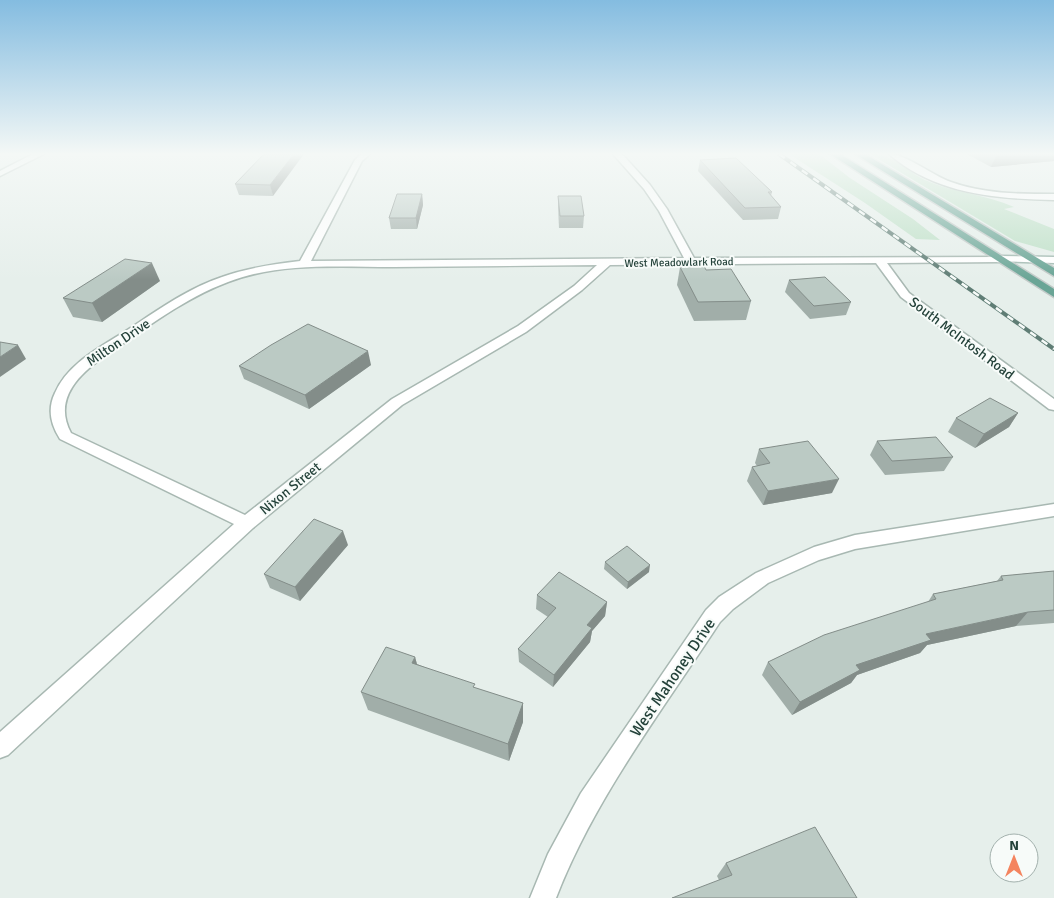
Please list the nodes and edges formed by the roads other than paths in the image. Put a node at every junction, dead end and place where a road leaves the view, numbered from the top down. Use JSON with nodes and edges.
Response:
{"nodes":[{"id":1,"x":340,"y":196,"type":"edge"},
{"id":2,"x":654,"y":196,"type":"edge"},
{"id":3,"x":900,"y":196,"type":"edge"},
{"id":4,"x":927,"y":196,"type":"edge"},
{"id":5,"x":1007,"y":196,"type":"edge"},
{"id":6,"x":1054,"y":197,"type":"edge"},
{"id":7,"x":1000,"y":259,"type":"junction"},
{"id":8,"x":1032,"y":260,"type":"junction"},
{"id":9,"x":1054,"y":260,"type":"edge"},
{"id":10,"x":880,"y":261,"type":"junction"},
{"id":11,"x":691,"y":262,"type":"junction"},
{"id":12,"x":606,"y":263,"type":"junction"},
{"id":13,"x":304,"y":264,"type":"junction"},
{"id":14,"x":1054,"y":273,"type":"edge"},
{"id":15,"x":1054,"y":294,"type":"edge"},
{"id":16,"x":1054,"y":406,"type":"edge"},
{"id":17,"x":1054,"y":510,"type":"edge"},
{"id":18,"x":247,"y":524,"type":"junction"},
{"id":19,"x":0,"y":747,"type":"edge"},
{"id":20,"x":543,"y":898,"type":"edge"}],
"edges":[{"from":1,"to":13,"type":"street"},
{"from":2,"to":11,"type":"street"},
{"from":3,"to":7,"type":"main road"},
{"from":4,"to":8,"type":"main road"},
{"from":5,"to":6,"type":"street"},
{"from":7,"to":8,"type":"street","name":"West Meadowlark Road"},
{"from":7,"to":10,"type":"street","name":"West Meadowlark Road"},
{"from":7,"to":15,"type":"main road"},
{"from":8,"to":9,"type":"street","name":"West Meadowlark Road"},
{"from":8,"to":14,"type":"main road"},
{"from":10,"to":11,"type":"street","name":"West Meadowlark Road"},
{"from":10,"to":16,"type":"street","name":"South McIntosh Road"},
{"from":11,"to":12,"type":"street","name":"West Meadowlark Road"},
{"from":12,"to":13,"type":"street","name":"West Meadowlark Road"},
{"from":12,"to":18,"type":"street","name":"Nixon Street"},
{"from":13,"to":18,"type":"street","name":"Milton Drive"},
{"from":17,"to":20,"type":"street","name":"West Mahoney Drive"},
{"from":18,"to":19,"type":"street","name":"Nixon Street"}]}
